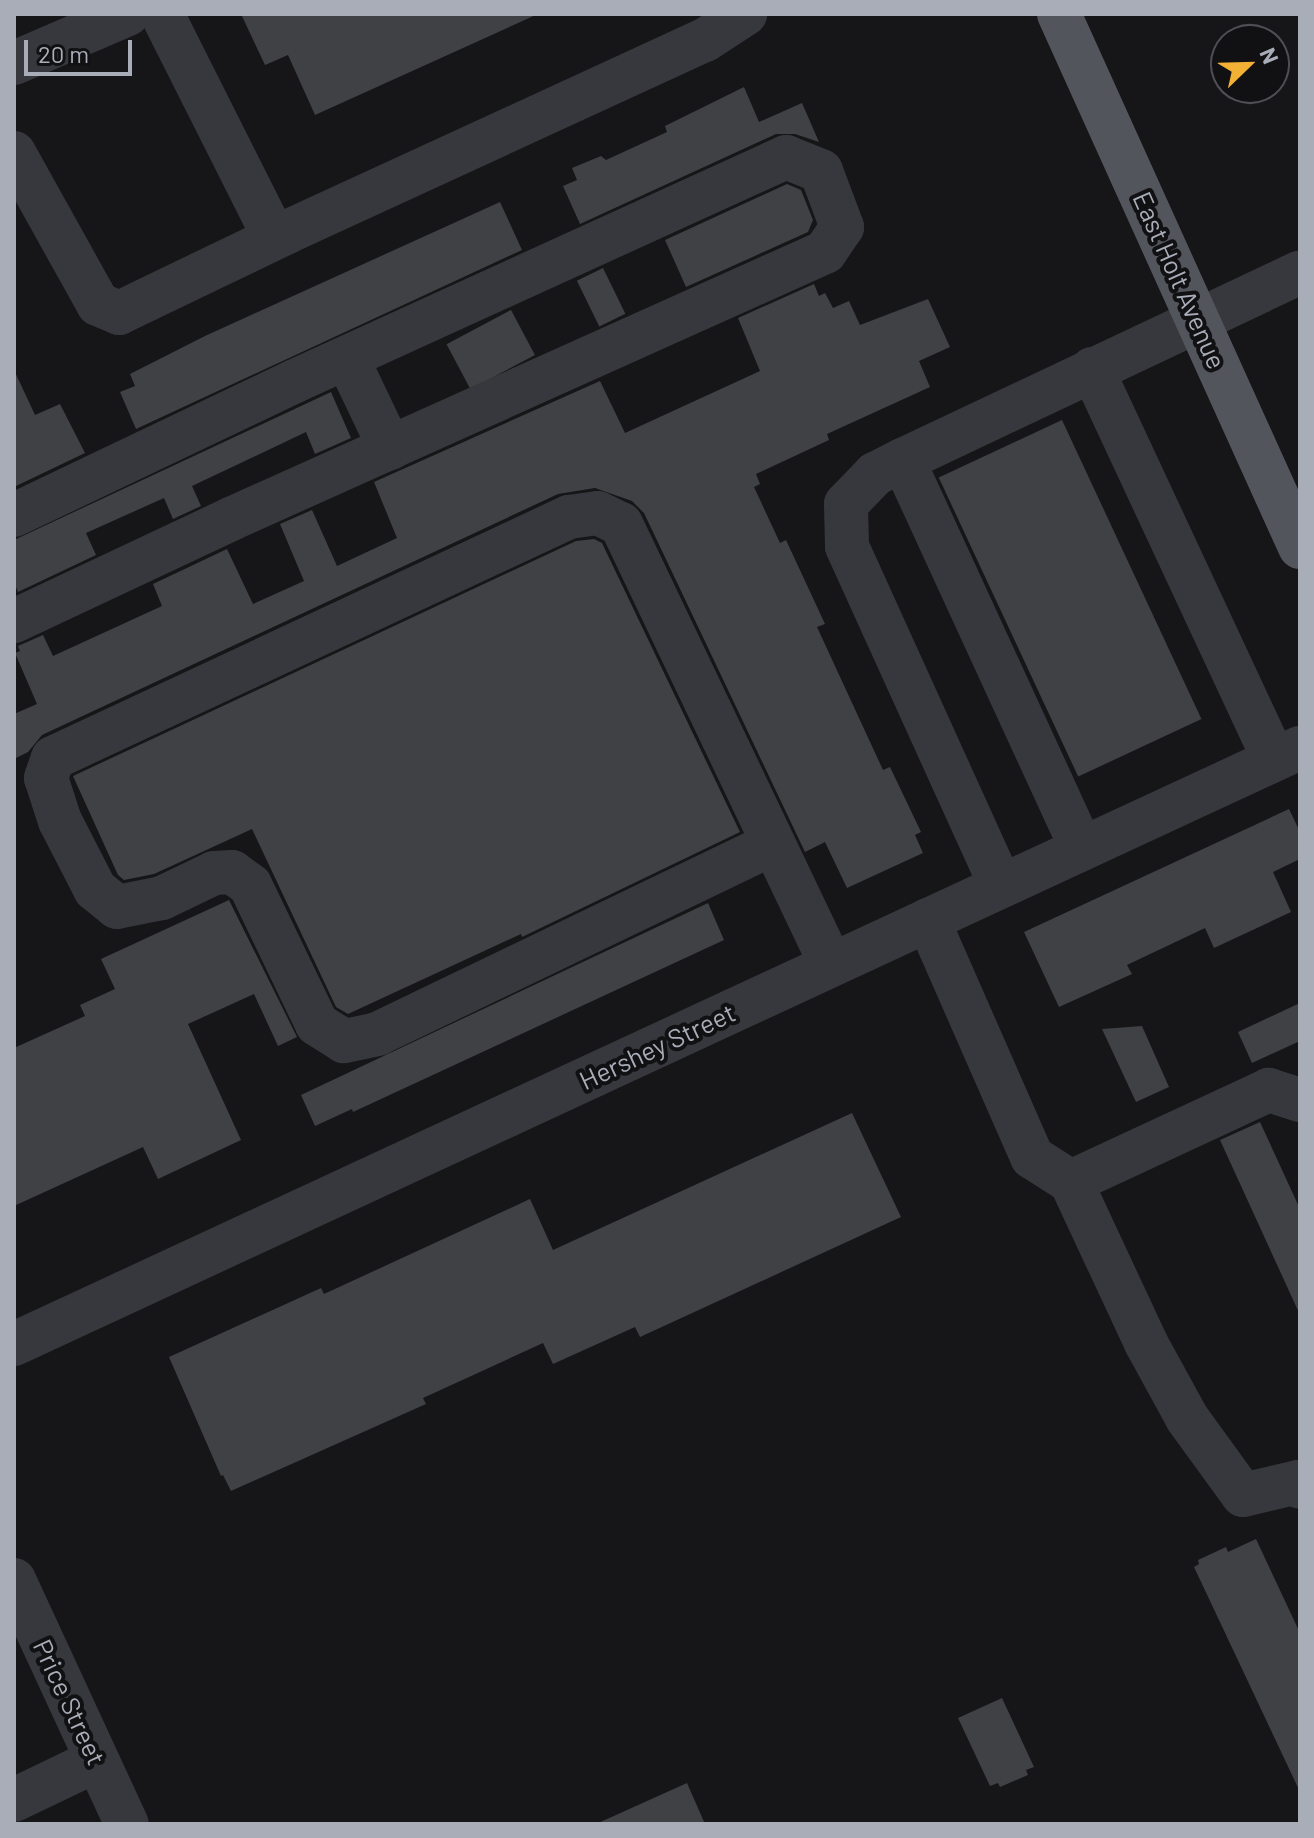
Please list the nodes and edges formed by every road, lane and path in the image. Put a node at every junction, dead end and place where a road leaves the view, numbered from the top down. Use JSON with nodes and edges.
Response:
{"nodes":[{"id":1,"x":128,"y":14,"type":"edge"},
{"id":2,"x":162,"y":14,"type":"edge"},
{"id":3,"x":745,"y":14,"type":"edge"},
{"id":4,"x":1059,"y":14,"type":"edge"},
{"id":5,"x":14,"y":63,"type":"edge"},
{"id":6,"x":14,"y":153,"type":"edge"},
{"id":7,"x":287,"y":232,"type":"junction"},
{"id":8,"x":1300,"y":272,"type":"edge"},
{"id":9,"x":1197,"y":319,"type":"junction"},
{"id":10,"x":347,"y":358,"type":"junction"},
{"id":11,"x":1092,"y":369,"type":"junction"},
{"id":12,"x":390,"y":448,"type":"junction"},
{"id":13,"x":903,"y":460,"type":"junction"},
{"id":14,"x":14,"y":515,"type":"edge"},
{"id":15,"x":1295,"y":520,"type":"edge"},
{"id":16,"x":14,"y":621,"type":"edge"},
{"id":17,"x":1287,"y":754,"type":"edge"},
{"id":18,"x":772,"y":844,"type":"junction"},
{"id":19,"x":1082,"y":849,"type":"junction"},
{"id":20,"x":1001,"y":886,"type":"junction"},
{"id":21,"x":928,"y":920,"type":"junction"},
{"id":22,"x":831,"y":965,"type":"junction"},
{"id":23,"x":1300,"y":1100,"type":"edge"},
{"id":24,"x":1071,"y":1182,"type":"junction"},
{"id":25,"x":14,"y":1344,"type":"edge"},
{"id":26,"x":1300,"y":1487,"type":"edge"},
{"id":27,"x":18,"y":1601,"type":"edge"},
{"id":28,"x":97,"y":1760,"type":"junction"},
{"id":29,"x":14,"y":1800,"type":"edge"},
{"id":30,"x":127,"y":1824,"type":"edge"}],
"edges":[{"from":1,"to":5,"type":"street"},
{"from":2,"to":7,"type":"street"},
{"from":3,"to":7,"type":"street"},
{"from":4,"to":9,"type":"main road","name":"East Holt Avenue"},
{"from":6,"to":7,"type":"street"},
{"from":8,"to":9,"type":"street"},
{"from":9,"to":11,"type":"street"},
{"from":9,"to":15,"type":"main road","name":"East Holt Avenue"},
{"from":10,"to":12,"type":"street"},
{"from":10,"to":12,"type":"street"},
{"from":10,"to":14,"type":"street"},
{"from":11,"to":13,"type":"street"},
{"from":11,"to":17,"type":"street"},
{"from":12,"to":16,"type":"street"},
{"from":13,"to":19,"type":"street"},
{"from":13,"to":20,"type":"street"},
{"from":17,"to":19,"type":"street","name":"Hershey Street"},
{"from":18,"to":18,"type":"street"},
{"from":18,"to":22,"type":"street"},
{"from":19,"to":20,"type":"street","name":"Hershey Street"},
{"from":20,"to":21,"type":"street","name":"Hershey Street"},
{"from":21,"to":22,"type":"street","name":"Hershey Street"},
{"from":21,"to":24,"type":"street"},
{"from":22,"to":25,"type":"street","name":"Hershey Street"},
{"from":23,"to":24,"type":"street"},
{"from":24,"to":26,"type":"street"},
{"from":27,"to":28,"type":"street","name":"Price Street"},
{"from":28,"to":29,"type":"street"},
{"from":28,"to":30,"type":"street","name":"Price Street"}]}
